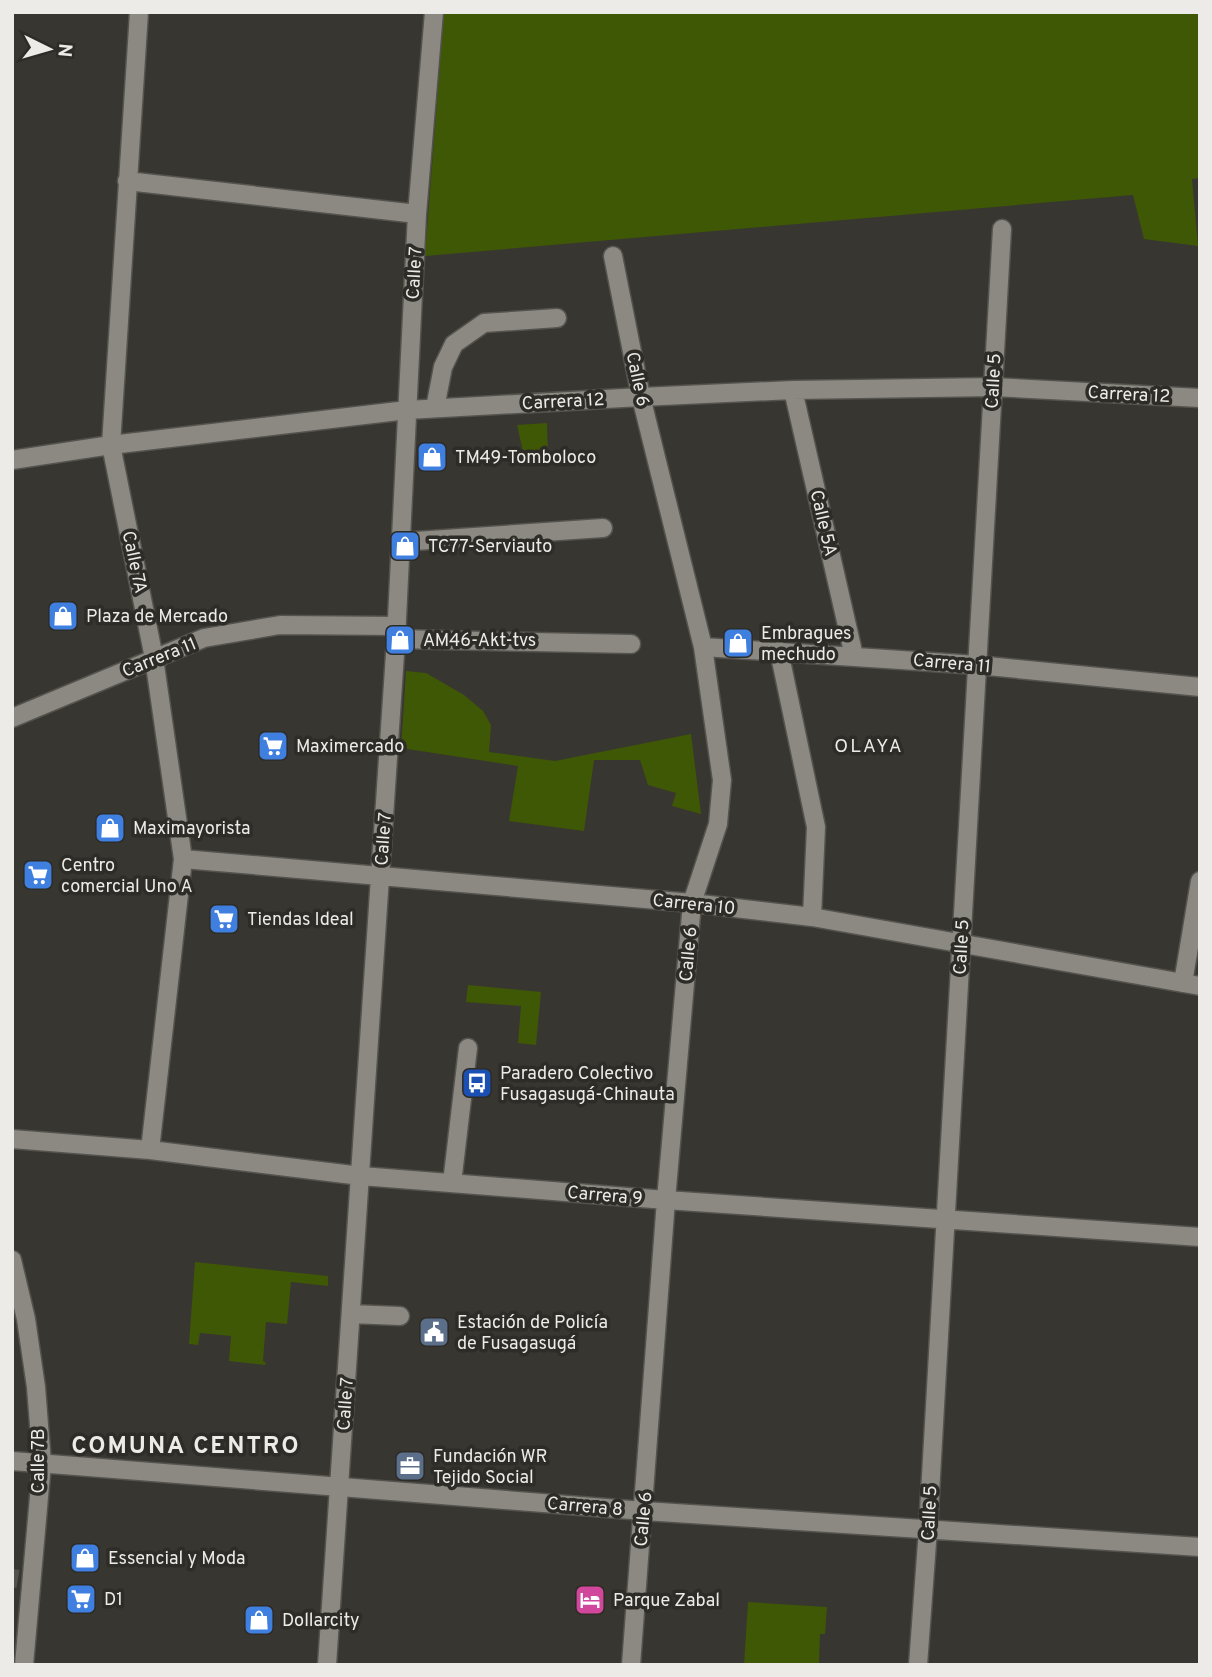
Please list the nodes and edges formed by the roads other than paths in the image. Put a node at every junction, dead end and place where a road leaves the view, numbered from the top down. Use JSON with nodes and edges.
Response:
{"nodes":[{"id":1,"x":139,"y":12,"type":"edge"},
{"id":2,"x":434,"y":12,"type":"edge"},
{"id":3,"x":127,"y":181,"type":"junction"},
{"id":4,"x":418,"y":214,"type":"junction"},
{"id":5,"x":1002,"y":229,"type":"dead end"},
{"id":6,"x":613,"y":256,"type":"dead end"},
{"id":7,"x":557,"y":318,"type":"dead end"},
{"id":8,"x":993,"y":387,"type":"junction"},
{"id":9,"x":793,"y":390,"type":"junction"},
{"id":10,"x":641,"y":397,"type":"junction"},
{"id":11,"x":1200,"y":398,"type":"edge"},
{"id":12,"x":435,"y":408,"type":"junction"},
{"id":13,"x":407,"y":410,"type":"junction"},
{"id":14,"x":111,"y":445,"type":"junction"},
{"id":15,"x":12,"y":460,"type":"edge"},
{"id":16,"x":603,"y":528,"type":"dead end"},
{"id":17,"x":401,"y":542,"type":"junction"},
{"id":18,"x":397,"y":633,"type":"junction"},
{"id":19,"x":631,"y":644,"type":"dead end"},
{"id":20,"x":703,"y":647,"type":"junction"},
{"id":21,"x":779,"y":652,"type":"junction"},
{"id":22,"x":854,"y":656,"type":"junction"},
{"id":23,"x":154,"y":658,"type":"junction"},
{"id":24,"x":977,"y":665,"type":"junction"},
{"id":25,"x":1200,"y":687,"type":"edge"},
{"id":26,"x":12,"y":718,"type":"edge"},
{"id":27,"x":183,"y":859,"type":"junction"},
{"id":28,"x":381,"y":876,"type":"junction"},
{"id":29,"x":1200,"y":881,"type":"edge"},
{"id":30,"x":692,"y":903,"type":"junction"},
{"id":31,"x":812,"y":917,"type":"junction"},
{"id":32,"x":961,"y":943,"type":"junction"},
{"id":33,"x":1191,"y":985,"type":"edge"},
{"id":34,"x":468,"y":1048,"type":"dead end"},
{"id":35,"x":12,"y":1139,"type":"edge"},
{"id":36,"x":149,"y":1150,"type":"junction"},
{"id":37,"x":362,"y":1176,"type":"junction"},
{"id":38,"x":452,"y":1183,"type":"junction"},
{"id":39,"x":666,"y":1200,"type":"junction"},
{"id":40,"x":946,"y":1218,"type":"junction"},
{"id":41,"x":1200,"y":1237,"type":"edge"},
{"id":42,"x":12,"y":1260,"type":"edge"},
{"id":43,"x":352,"y":1314,"type":"junction"},
{"id":44,"x":400,"y":1316,"type":"dead end"},
{"id":45,"x":12,"y":1461,"type":"edge"},
{"id":46,"x":42,"y":1463,"type":"junction"},
{"id":47,"x":339,"y":1486,"type":"junction"},
{"id":48,"x":644,"y":1511,"type":"junction"},
{"id":49,"x":928,"y":1529,"type":"junction"},
{"id":50,"x":1200,"y":1547,"type":"edge"},
{"id":51,"x":24,"y":1665,"type":"edge"},
{"id":52,"x":327,"y":1665,"type":"edge"},
{"id":53,"x":631,"y":1665,"type":"edge"},
{"id":54,"x":918,"y":1665,"type":"edge"}],
"edges":[{"from":1,"to":3,"type":"street","name":"Calle 7A"},
{"from":2,"to":4,"type":"street","name":"Calle 7"},
{"from":3,"to":4,"type":"street"},
{"from":3,"to":14,"type":"street","name":"Calle 7A"},
{"from":4,"to":13,"type":"street","name":"Calle 7"},
{"from":5,"to":8,"type":"street","name":"Calle 5"},
{"from":6,"to":10,"type":"street","name":"Calle 6"},
{"from":7,"to":12,"type":"street"},
{"from":8,"to":9,"type":"street","name":"Carrera 12"},
{"from":8,"to":11,"type":"street","name":"Carrera 12"},
{"from":8,"to":24,"type":"street","name":"Calle 5"},
{"from":9,"to":10,"type":"street","name":"Carrera 12"},
{"from":9,"to":22,"type":"street","name":"Calle 5A"},
{"from":10,"to":12,"type":"street","name":"Carrera 12"},
{"from":10,"to":20,"type":"street","name":"Calle 6"},
{"from":12,"to":13,"type":"street","name":"Carrera 12"},
{"from":13,"to":14,"type":"street","name":"Carrera 12"},
{"from":13,"to":17,"type":"street","name":"Calle 7"},
{"from":14,"to":15,"type":"street","name":"Carrera 12"},
{"from":14,"to":23,"type":"street","name":"Calle 7A"},
{"from":16,"to":17,"type":"street"},
{"from":17,"to":18,"type":"street","name":"Calle 7"},
{"from":18,"to":19,"type":"street","name":"Carrera 11"},
{"from":18,"to":23,"type":"street","name":"Carrera 11"},
{"from":18,"to":28,"type":"street","name":"Calle 7"},
{"from":20,"to":21,"type":"street","name":"Carrera 11"},
{"from":20,"to":30,"type":"street","name":"Calle 6"},
{"from":21,"to":22,"type":"street","name":"Carrera 11"},
{"from":21,"to":31,"type":"street"},
{"from":22,"to":24,"type":"street","name":"Carrera 11"},
{"from":23,"to":26,"type":"street","name":"Carrera 11"},
{"from":23,"to":27,"type":"street","name":"Calle 7A"},
{"from":24,"to":25,"type":"street","name":"Carrera 11"},
{"from":24,"to":32,"type":"street","name":"Calle 5"},
{"from":27,"to":28,"type":"street","name":"Carrera 10"},
{"from":27,"to":36,"type":"street","name":"Calle 7A"},
{"from":28,"to":30,"type":"street","name":"Carrera 10"},
{"from":28,"to":37,"type":"street","name":"Calle 7"},
{"from":29,"to":33,"type":"street"},
{"from":30,"to":31,"type":"street","name":"Carrera 10"},
{"from":30,"to":39,"type":"street","name":"Calle 6"},
{"from":31,"to":32,"type":"street","name":"Carrera 10"},
{"from":32,"to":33,"type":"street","name":"Carrera 10"},
{"from":32,"to":40,"type":"street","name":"Calle 5"},
{"from":34,"to":38,"type":"street"},
{"from":35,"to":36,"type":"street","name":"Carrera 9"},
{"from":36,"to":37,"type":"street","name":"Carrera 9"},
{"from":37,"to":38,"type":"street","name":"Carrera 9"},
{"from":37,"to":43,"type":"street","name":"Calle 7"},
{"from":38,"to":39,"type":"street","name":"Carrera 9"},
{"from":39,"to":40,"type":"street","name":"Carrera 9"},
{"from":39,"to":48,"type":"street","name":"Calle 6"},
{"from":40,"to":41,"type":"street","name":"Carrera 9"},
{"from":40,"to":49,"type":"street","name":"Calle 5"},
{"from":42,"to":46,"type":"street","name":"Calle 7B"},
{"from":43,"to":44,"type":"street"},
{"from":43,"to":47,"type":"street","name":"Calle 7"},
{"from":45,"to":46,"type":"street","name":"Carrera 8"},
{"from":46,"to":47,"type":"street","name":"Carrera 8"},
{"from":46,"to":51,"type":"street","name":"Calle 7B"},
{"from":47,"to":48,"type":"street","name":"Carrera 8"},
{"from":47,"to":52,"type":"street","name":"Calle 7"},
{"from":48,"to":49,"type":"street","name":"Carrera 8"},
{"from":48,"to":53,"type":"street","name":"Calle 6"},
{"from":49,"to":50,"type":"street","name":"Carrera 8"},
{"from":49,"to":54,"type":"street","name":"Calle 5"}]}
